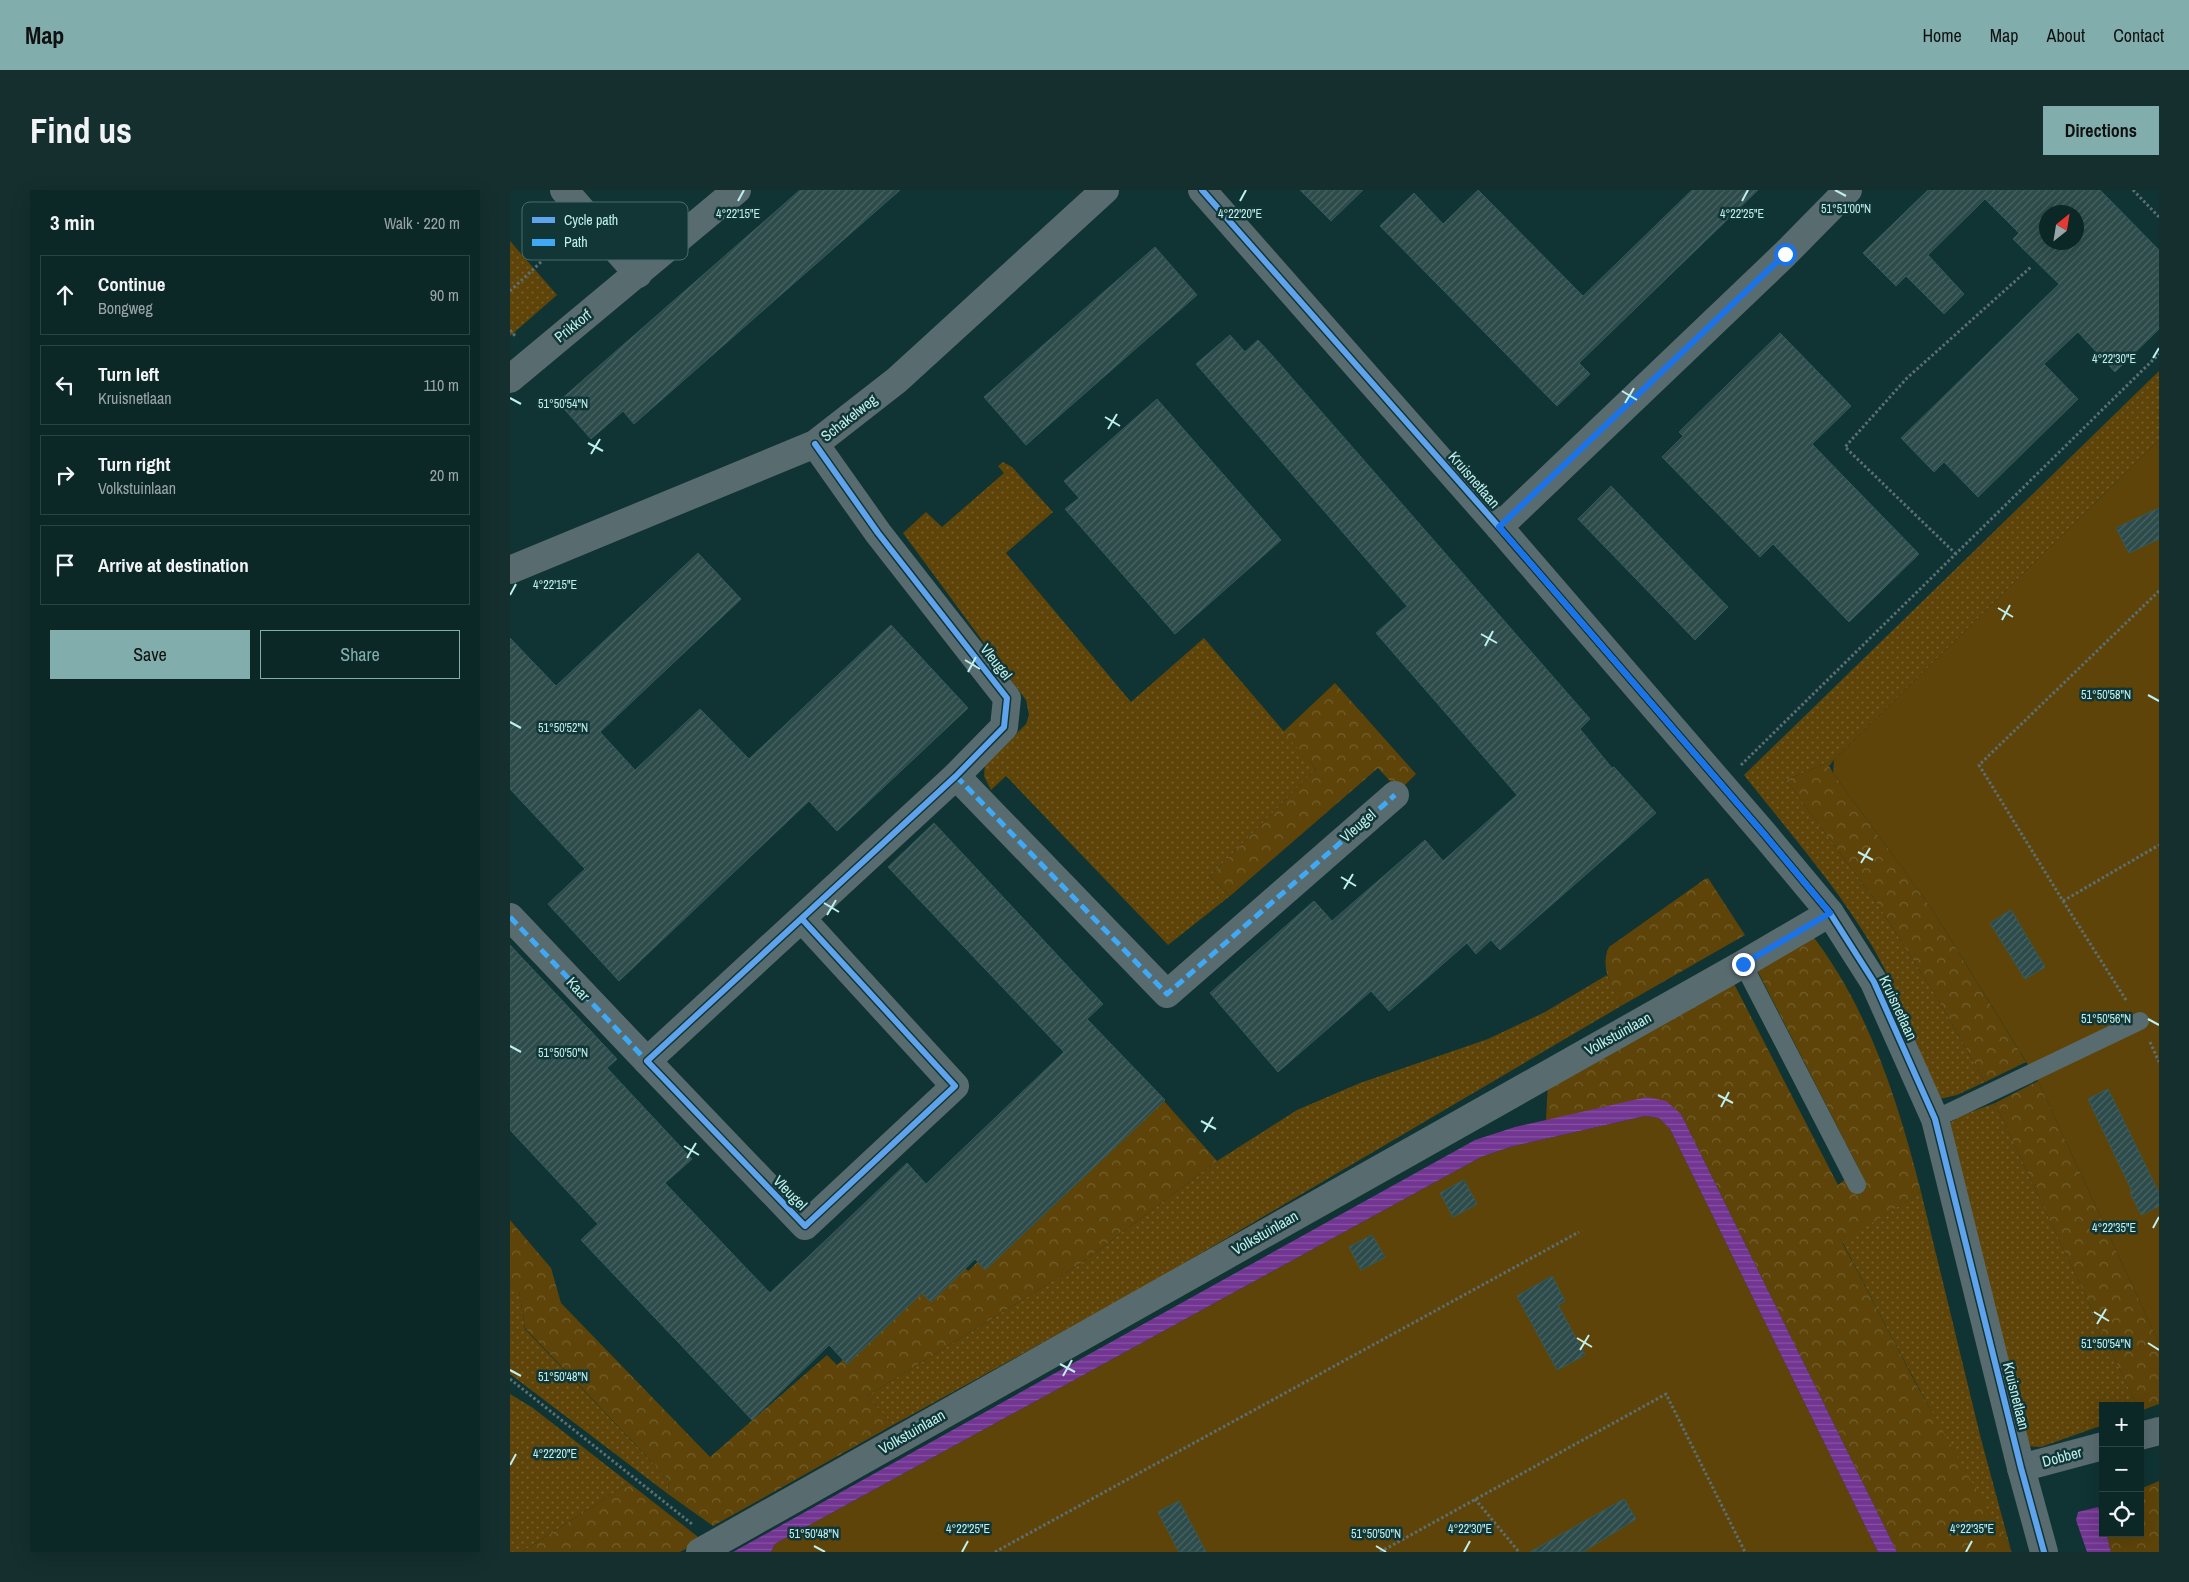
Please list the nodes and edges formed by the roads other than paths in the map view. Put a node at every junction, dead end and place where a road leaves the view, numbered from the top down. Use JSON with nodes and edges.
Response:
{"nodes":[{"id":1,"x":564,"y":190,"type":"edge"},
{"id":2,"x":737,"y":190,"type":"edge"},
{"id":3,"x":1105,"y":190,"type":"edge"},
{"id":4,"x":1202,"y":190,"type":"edge"},
{"id":5,"x":1848,"y":190,"type":"edge"},
{"id":6,"x":575,"y":202,"type":"edge"},
{"id":7,"x":688,"y":232,"type":"edge"},
{"id":8,"x":626,"y":260,"type":"edge"},
{"id":9,"x":654,"y":260,"type":"edge"},
{"id":10,"x":638,"y":274,"type":"junction"},
{"id":11,"x":510,"y":379,"type":"edge"},
{"id":12,"x":815,"y":444,"type":"junction"},
{"id":13,"x":1499,"y":527,"type":"junction"},
{"id":14,"x":510,"y":570,"type":"edge"},
{"id":15,"x":956,"y":776,"type":"junction"},
{"id":16,"x":1395,"y":795,"type":"dead end"},
{"id":17,"x":1830,"y":913,"type":"junction"},
{"id":18,"x":510,"y":917,"type":"edge"},
{"id":19,"x":802,"y":919,"type":"junction"},
{"id":20,"x":1743,"y":964,"type":"junction"},
{"id":21,"x":2140,"y":1021,"type":"road end"},
{"id":22,"x":647,"y":1061,"type":"junction"},
{"id":23,"x":1935,"y":1119,"type":"junction"},
{"id":24,"x":1857,"y":1185,"type":"dead end"},
{"id":25,"x":2159,"y":1431,"type":"edge"},
{"id":26,"x":2144,"y":1435,"type":"edge"},
{"id":27,"x":2099,"y":1447,"type":"edge"},
{"id":28,"x":2021,"y":1468,"type":"junction"},
{"id":29,"x":708,"y":1548,"type":"edge"},
{"id":30,"x":2044,"y":1552,"type":"edge"}],
"edges":[{"from":1,"to":6,"type":"street"},
{"from":2,"to":7,"type":"street","name":"Prikkorf"},
{"from":3,"to":12,"type":"street","name":"Schakelweg"},
{"from":4,"to":13,"type":"street","name":"Kruisnetlaan"},
{"from":5,"to":13,"type":"street"},
{"from":8,"to":10,"type":"street"},
{"from":9,"to":10,"type":"street","name":"Prikkorf"},
{"from":10,"to":11,"type":"street","name":"Prikkorf"},
{"from":12,"to":14,"type":"street","name":"Schakelweg"},
{"from":12,"to":15,"type":"street","name":"Vleugel"},
{"from":13,"to":17,"type":"street","name":"Kruisnetlaan"},
{"from":15,"to":16,"type":"street","name":"Vleugel"},
{"from":15,"to":19,"type":"street","name":"Vleugel"},
{"from":17,"to":20,"type":"street","name":"Volkstuinlaan"},
{"from":17,"to":23,"type":"street","name":"Kruisnetlaan"},
{"from":18,"to":22,"type":"street","name":"Kaar"},
{"from":19,"to":22,"type":"street","name":"Vleugel"},
{"from":19,"to":22,"type":"street","name":"Vleugel"},
{"from":20,"to":24,"type":"lane"},
{"from":20,"to":29,"type":"street","name":"Volkstuinlaan"},
{"from":21,"to":23,"type":"lane"},
{"from":23,"to":28,"type":"street","name":"Kruisnetlaan"},
{"from":25,"to":26,"type":"street"},
{"from":27,"to":28,"type":"street","name":"Dobber"},
{"from":28,"to":30,"type":"street","name":"Kruisnetlaan"}]}
